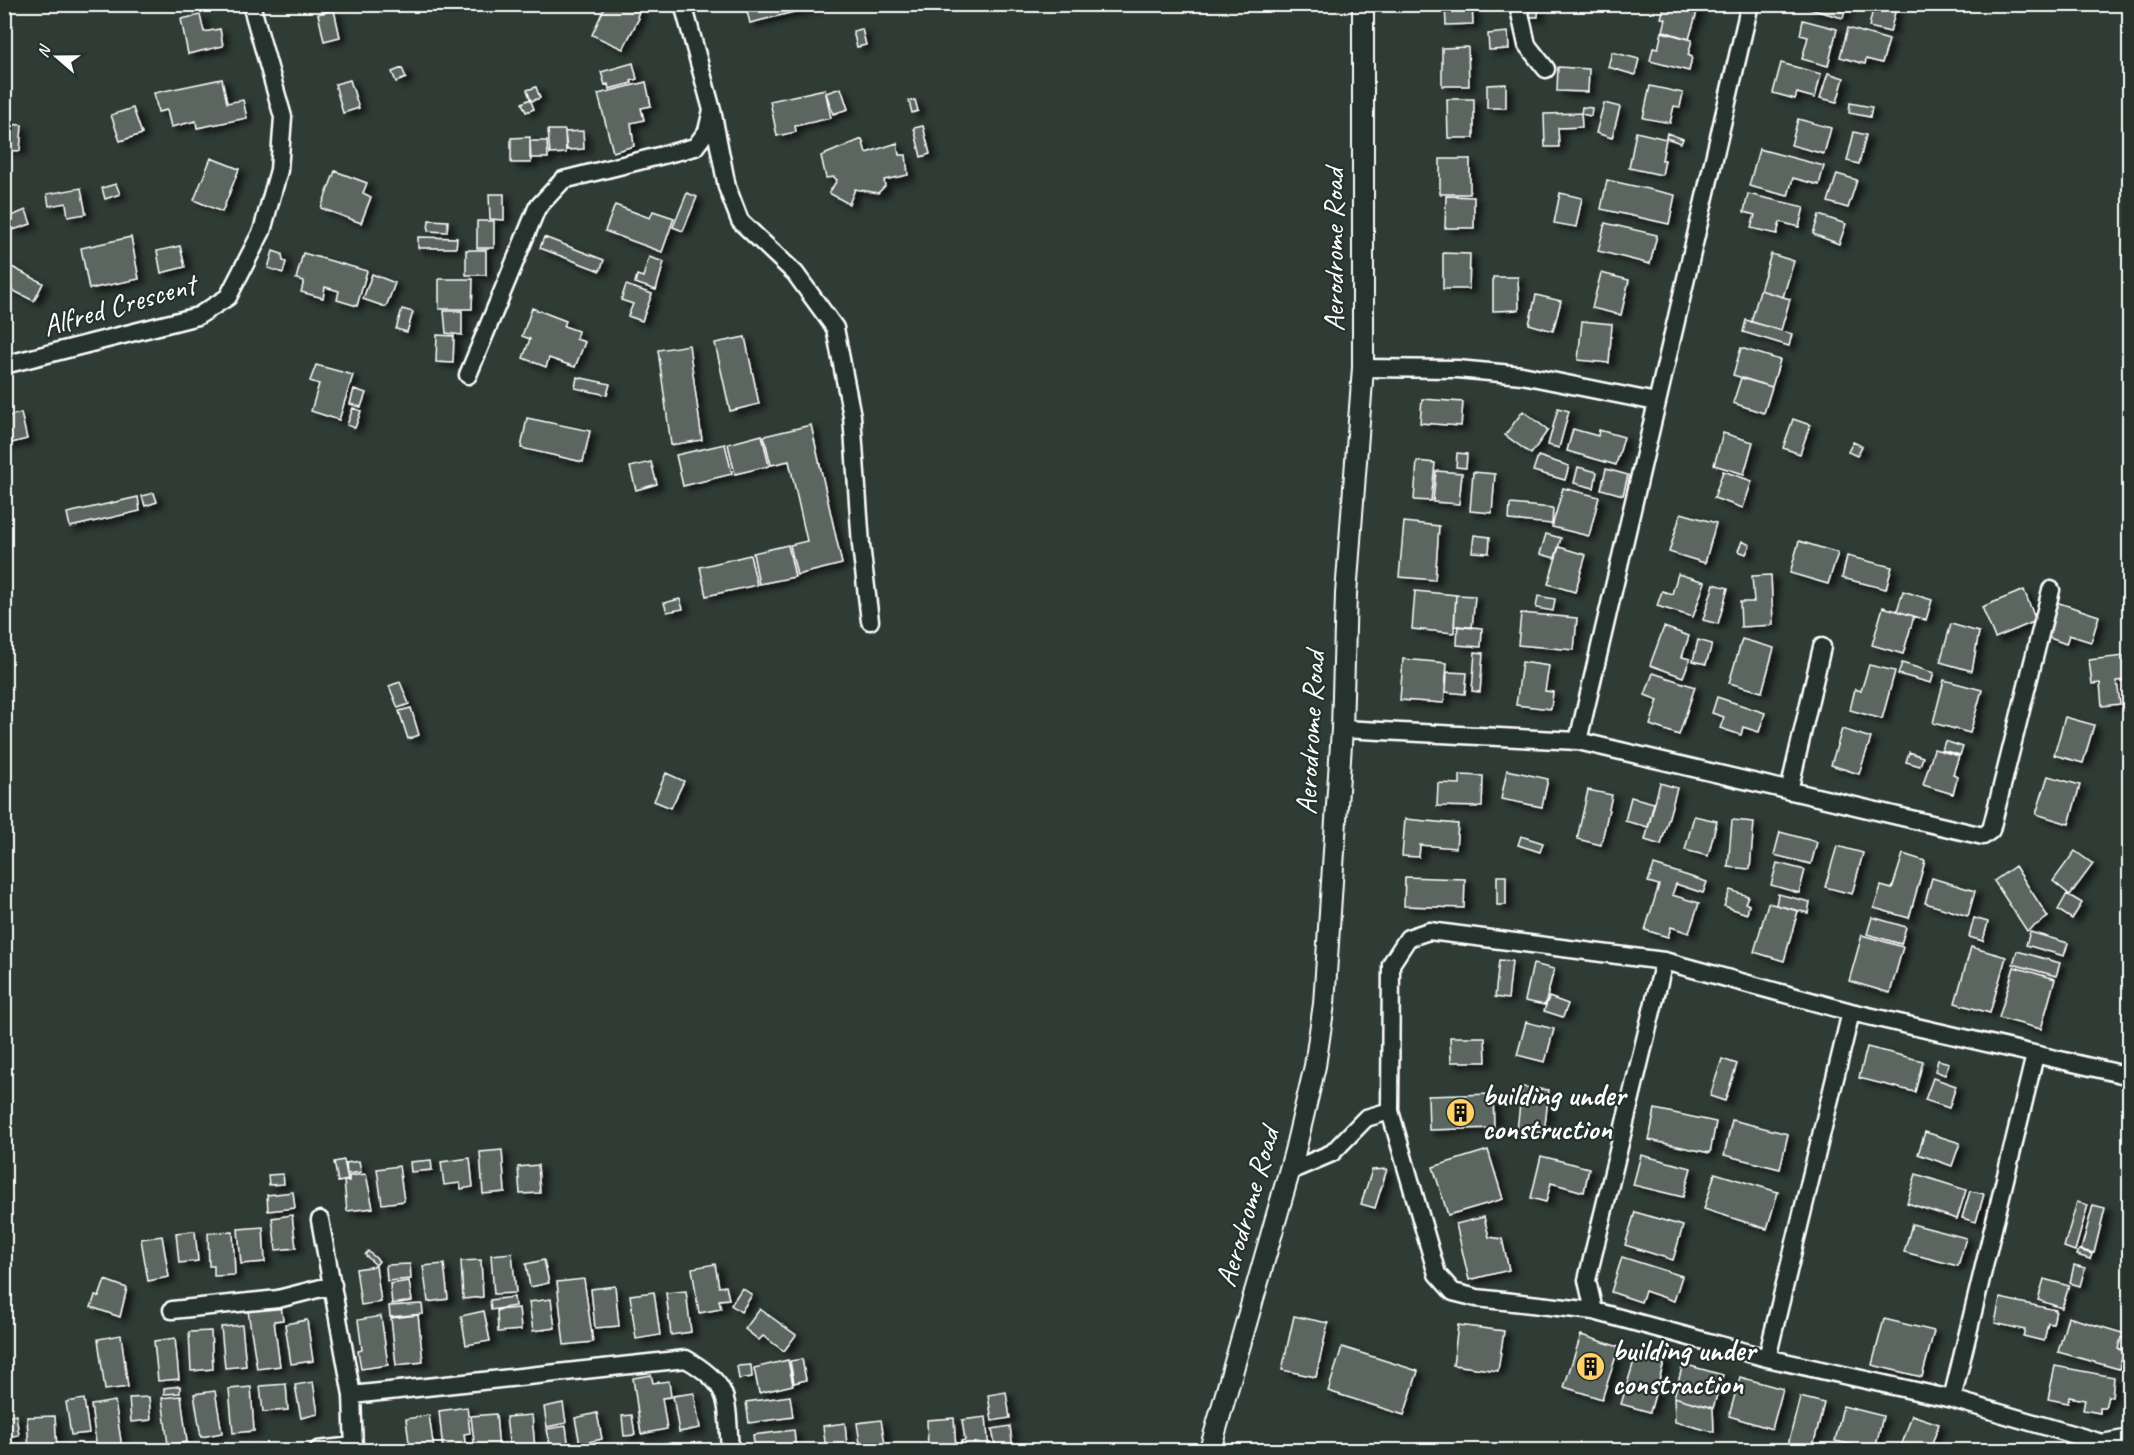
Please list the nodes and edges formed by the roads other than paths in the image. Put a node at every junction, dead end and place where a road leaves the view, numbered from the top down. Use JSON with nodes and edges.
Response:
{"nodes":[{"id":1,"x":251,"y":4,"type":"edge"},
{"id":2,"x":684,"y":4,"type":"edge"},
{"id":3,"x":1363,"y":4,"type":"edge"},
{"id":4,"x":1518,"y":4,"type":"edge"},
{"id":5,"x":1750,"y":4,"type":"edge"},
{"id":6,"x":1546,"y":69,"type":"dead end"},
{"id":7,"x":712,"y":110,"type":"junction"},
{"id":8,"x":4,"y":365,"type":"edge"},
{"id":9,"x":1363,"y":368,"type":"junction"},
{"id":10,"x":468,"y":375,"type":"dead end"},
{"id":11,"x":1656,"y":402,"type":"junction"},
{"id":12,"x":2051,"y":590,"type":"dead end"},
{"id":13,"x":870,"y":621,"type":"dead end"},
{"id":14,"x":1822,"y":647,"type":"dead end"},
{"id":15,"x":1341,"y":729,"type":"junction"},
{"id":16,"x":1578,"y":741,"type":"junction"},
{"id":17,"x":1789,"y":791,"type":"junction"},
{"id":18,"x":1664,"y":961,"type":"junction"},
{"id":19,"x":1851,"y":1012,"type":"junction"},
{"id":20,"x":2035,"y":1055,"type":"junction"},
{"id":21,"x":2130,"y":1077,"type":"edge"},
{"id":22,"x":1390,"y":1111,"type":"junction"},
{"id":23,"x":1290,"y":1172,"type":"junction"},
{"id":24,"x":320,"y":1220,"type":"dead end"},
{"id":25,"x":333,"y":1285,"type":"junction"},
{"id":26,"x":172,"y":1310,"type":"dead end"},
{"id":27,"x":1594,"y":1311,"type":"junction"},
{"id":28,"x":1767,"y":1358,"type":"junction"},
{"id":29,"x":352,"y":1395,"type":"junction"},
{"id":30,"x":1952,"y":1399,"type":"junction"},
{"id":31,"x":2130,"y":1438,"type":"edge"},
{"id":32,"x":354,"y":1448,"type":"edge"},
{"id":33,"x":318,"y":1450,"type":"edge"},
{"id":34,"x":730,"y":1450,"type":"edge"},
{"id":35,"x":1210,"y":1450,"type":"edge"}],
"edges":[{"from":1,"to":8,"type":"street","name":"Alfred Crescent"},
{"from":2,"to":7,"type":"street"},
{"from":3,"to":9,"type":"street","name":"Aerodrome Road"},
{"from":4,"to":6,"type":"street"},
{"from":5,"to":11,"type":"street"},
{"from":7,"to":10,"type":"street"},
{"from":7,"to":13,"type":"street"},
{"from":9,"to":11,"type":"street"},
{"from":9,"to":15,"type":"street","name":"Aerodrome Road"},
{"from":11,"to":16,"type":"street"},
{"from":12,"to":17,"type":"street"},
{"from":14,"to":17,"type":"street"},
{"from":15,"to":16,"type":"street"},
{"from":15,"to":23,"type":"street","name":"Aerodrome Road"},
{"from":16,"to":17,"type":"street"},
{"from":18,"to":19,"type":"street"},
{"from":18,"to":22,"type":"street"},
{"from":18,"to":27,"type":"street"},
{"from":19,"to":20,"type":"street"},
{"from":19,"to":28,"type":"street"},
{"from":20,"to":21,"type":"street"},
{"from":20,"to":30,"type":"street"},
{"from":22,"to":23,"type":"street"},
{"from":22,"to":27,"type":"street"},
{"from":23,"to":35,"type":"street","name":"Aerodrome Road"},
{"from":24,"to":25,"type":"street"},
{"from":25,"to":26,"type":"street"},
{"from":25,"to":29,"type":"street"},
{"from":27,"to":28,"type":"street"},
{"from":28,"to":30,"type":"street"},
{"from":29,"to":32,"type":"street"},
{"from":29,"to":34,"type":"street"},
{"from":30,"to":31,"type":"street"},
{"from":32,"to":33,"type":"street"}]}
